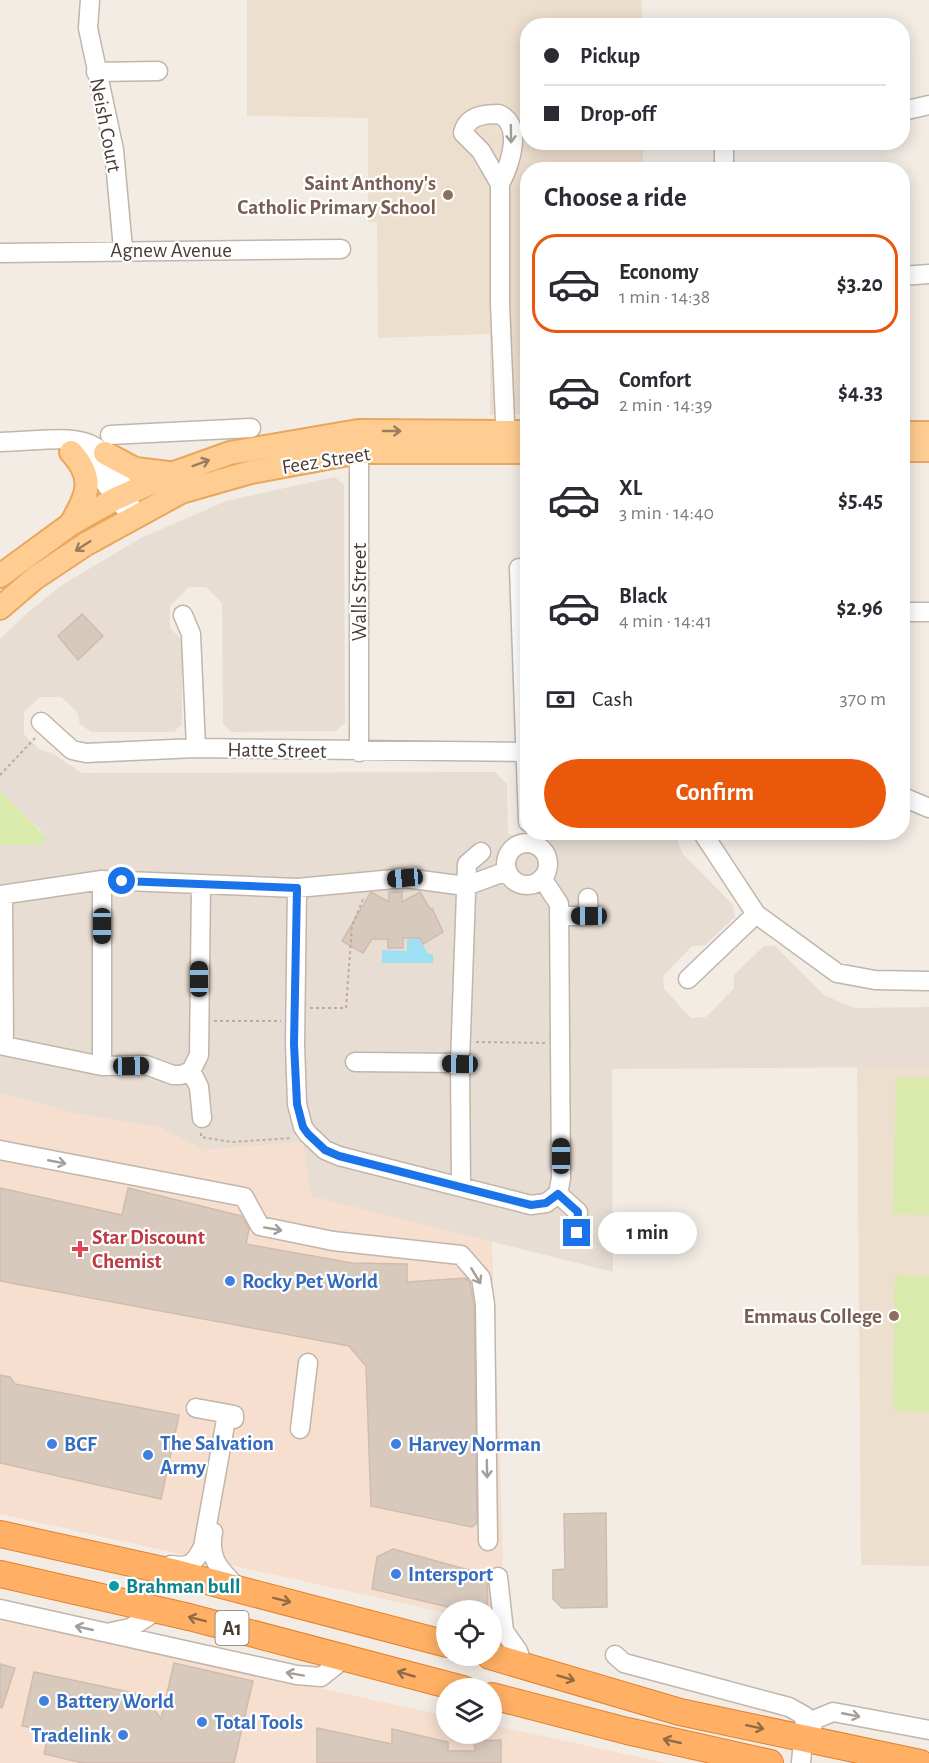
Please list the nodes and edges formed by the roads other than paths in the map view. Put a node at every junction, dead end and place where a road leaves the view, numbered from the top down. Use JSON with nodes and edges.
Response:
{"nodes":[{"id":1,"x":90,"y":0,"type":"edge"},
{"id":2,"x":158,"y":71,"type":"dead end"},
{"id":3,"x":96,"y":72,"type":"junction"},
{"id":4,"x":929,"y":105,"type":"edge"},
{"id":5,"x":910,"y":109,"type":"edge"},
{"id":6,"x":500,"y":184,"type":"dead end"},
{"id":7,"x":123,"y":249,"type":"junction"},
{"id":8,"x":341,"y":249,"type":"dead end"},
{"id":9,"x":0,"y":253,"type":"edge"},
{"id":10,"x":929,"y":274,"type":"edge"},
{"id":11,"x":910,"y":275,"type":"edge"},
{"id":12,"x":251,"y":428,"type":"dead end"},
{"id":13,"x":228,"y":429,"type":"junction"},
{"id":14,"x":910,"y":433,"type":"edge"},
{"id":15,"x":929,"y":433,"type":"edge"},
{"id":16,"x":34,"y":441,"type":"junction"},
{"id":17,"x":359,"y":441,"type":"junction"},
{"id":18,"x":0,"y":442,"type":"edge"},
{"id":19,"x":517,"y":442,"type":"edge"},
{"id":20,"x":108,"y":444,"type":"junction"},
{"id":21,"x":910,"y":450,"type":"edge"},
{"id":22,"x":929,"y":450,"type":"edge"},
{"id":23,"x":71,"y":452,"type":"junction"},
{"id":24,"x":232,"y":453,"type":"junction"},
{"id":25,"x":174,"y":473,"type":"junction"},
{"id":26,"x":121,"y":496,"type":"junction"},
{"id":27,"x":134,"y":518,"type":"junction"},
{"id":28,"x":71,"y":524,"type":"junction"},
{"id":29,"x":519,"y":567,"type":"dead end"},
{"id":30,"x":0,"y":576,"type":"edge"},
{"id":31,"x":520,"y":598,"type":"edge"},
{"id":32,"x":0,"y":608,"type":"edge"},
{"id":33,"x":910,"y":612,"type":"edge"},
{"id":34,"x":929,"y":612,"type":"edge"},
{"id":35,"x":183,"y":615,"type":"dead end"},
{"id":36,"x":44,"y":724,"type":"road end"},
{"id":37,"x":196,"y":748,"type":"junction"},
{"id":38,"x":359,"y":752,"type":"junction"},
{"id":39,"x":520,"y":752,"type":"edge"},
{"id":40,"x":910,"y":799,"type":"edge"},
{"id":41,"x":929,"y":808,"type":"edge"},
{"id":42,"x":526,"y":840,"type":"edge"},
{"id":43,"x":532,"y":840,"type":"edge"},
{"id":44,"x":707,"y":840,"type":"edge"},
{"id":45,"x":481,"y":852,"type":"dead end"},
{"id":46,"x":507,"y":872,"type":"junction"},
{"id":47,"x":542,"y":878,"type":"junction"},
{"id":48,"x":102,"y":880,"type":"junction"},
{"id":49,"x":201,"y":886,"type":"junction"},
{"id":50,"x":466,"y":886,"type":"junction"},
{"id":51,"x":297,"y":888,"type":"junction"},
{"id":52,"x":2,"y":895,"type":"edge"},
{"id":53,"x":588,"y":898,"type":"dead end"},
{"id":54,"x":756,"y":914,"type":"junction"},
{"id":55,"x":559,"y":916,"type":"junction"},
{"id":56,"x":688,"y":980,"type":"dead end"},
{"id":57,"x":929,"y":981,"type":"edge"},
{"id":58,"x":2,"y":1045,"type":"edge"},
{"id":59,"x":355,"y":1062,"type":"dead end"},
{"id":60,"x":460,"y":1064,"type":"junction"},
{"id":61,"x":102,"y":1066,"type":"junction"},
{"id":62,"x":190,"y":1071,"type":"junction"},
{"id":63,"x":202,"y":1118,"type":"road end"},
{"id":64,"x":0,"y":1150,"type":"edge"},
{"id":65,"x":461,"y":1187,"type":"junction"},
{"id":66,"x":558,"y":1194,"type":"junction"},
{"id":67,"x":577,"y":1233,"type":"dead end"},
{"id":68,"x":308,"y":1363,"type":"dead end"},
{"id":69,"x":196,"y":1408,"type":"dead end"},
{"id":70,"x":230,"y":1414,"type":"junction"},
{"id":71,"x":300,"y":1428,"type":"dead end"},
{"id":72,"x":0,"y":1534,"type":"edge"},
{"id":73,"x":488,"y":1541,"type":"dead end"},
{"id":74,"x":38,"y":1542,"type":"junction"},
{"id":75,"x":0,"y":1574,"type":"edge"},
{"id":76,"x":498,"y":1577,"type":"dead end"},
{"id":77,"x":239,"y":1589,"type":"junction"},
{"id":78,"x":498,"y":1600,"type":"edge"},
{"id":79,"x":0,"y":1609,"type":"edge"},
{"id":80,"x":158,"y":1610,"type":"junction"},
{"id":81,"x":350,"y":1617,"type":"junction"},
{"id":82,"x":436,"y":1630,"type":"edge"},
{"id":83,"x":108,"y":1633,"type":"junction"},
{"id":84,"x":502,"y":1638,"type":"edge"},
{"id":85,"x":436,"y":1641,"type":"edge"},
{"id":86,"x":615,"y":1655,"type":"dead end"},
{"id":87,"x":346,"y":1657,"type":"junction"},
{"id":88,"x":502,"y":1659,"type":"edge"},
{"id":89,"x":523,"y":1665,"type":"junction"},
{"id":90,"x":436,"y":1682,"type":"edge"},
{"id":91,"x":502,"y":1699,"type":"edge"},
{"id":92,"x":929,"y":1731,"type":"edge"},
{"id":93,"x":805,"y":1738,"type":"junction"},
{"id":94,"x":770,"y":1763,"type":"edge"},
{"id":95,"x":801,"y":1763,"type":"edge"},
{"id":96,"x":920,"y":1763,"type":"edge"}],
"edges":[{"from":1,"to":3,"type":"street","name":"Neish Court"},
{"from":2,"to":3,"type":"street"},
{"from":3,"to":7,"type":"street","name":"Neish Court"},
{"from":4,"to":5,"type":"street"},
{"from":6,"to":19,"type":"street"},
{"from":7,"to":8,"type":"street","name":"Agnew Avenue"},
{"from":7,"to":9,"type":"street","name":"Agnew Avenue"},
{"from":10,"to":11,"type":"street"},
{"from":12,"to":13,"type":"street"},
{"from":13,"to":20,"type":"street"},
{"from":13,"to":24,"type":"street"},
{"from":14,"to":15,"type":"main road"},
{"from":16,"to":18,"type":"street"},
{"from":16,"to":20,"type":"street"},
{"from":16,"to":23,"type":"street"},
{"from":17,"to":19,"type":"main road","name":"Feez Street"},
{"from":17,"to":24,"type":"main road","name":"Feez Street"},
{"from":17,"to":27,"type":"main road","name":"Feez Street"},
{"from":17,"to":38,"type":"street","name":"Walls Street"},
{"from":20,"to":25,"type":"main road"},
{"from":20,"to":26,"type":"street"},
{"from":21,"to":22,"type":"main road"},
{"from":23,"to":26,"type":"street"},
{"from":23,"to":28,"type":"main road"},
{"from":25,"to":24,"type":"main road","name":"Feez Street","one_way":true},
{"from":25,"to":26,"type":"main road","name":"Feez Street"},
{"from":26,"to":27,"type":"street"},
{"from":26,"to":28,"type":"main road","name":"Feez Street"},
{"from":27,"to":32,"type":"main road","name":"Feez Street","one_way":true},
{"from":28,"to":30,"type":"main road","name":"Feez Street"},
{"from":29,"to":31,"type":"street"},
{"from":33,"to":34,"type":"street"},
{"from":35,"to":37,"type":"street"},
{"from":36,"to":37,"type":"street","name":"Hatte Street"},
{"from":37,"to":38,"type":"street","name":"Hatte Street"},
{"from":38,"to":39,"type":"street","name":"Hatte Street"},
{"from":40,"to":41,"type":"street"},
{"from":42,"to":46,"type":"street"},
{"from":43,"to":47,"type":"street"},
{"from":44,"to":54,"type":"street"},
{"from":45,"to":50,"type":"street"},
{"from":46,"to":47,"type":"street"},
{"from":46,"to":50,"type":"street"},
{"from":47,"to":55,"type":"street"},
{"from":48,"to":49,"type":"street"},
{"from":48,"to":52,"type":"street"},
{"from":48,"to":61,"type":"street"},
{"from":49,"to":51,"type":"street"},
{"from":49,"to":62,"type":"street"},
{"from":50,"to":51,"type":"street"},
{"from":50,"to":60,"type":"street"},
{"from":51,"to":65,"type":"street"},
{"from":52,"to":58,"type":"street"},
{"from":53,"to":55,"type":"street"},
{"from":54,"to":56,"type":"street"},
{"from":54,"to":57,"type":"street"},
{"from":55,"to":66,"type":"street"},
{"from":58,"to":61,"type":"street"},
{"from":59,"to":60,"type":"street"},
{"from":60,"to":65,"type":"street"},
{"from":61,"to":62,"type":"street"},
{"from":62,"to":63,"type":"street"},
{"from":64,"to":73,"type":"street","one_way":true},
{"from":65,"to":66,"type":"street"},
{"from":66,"to":67,"type":"street"},
{"from":68,"to":71,"type":"street"},
{"from":69,"to":70,"type":"street"},
{"from":70,"to":74,"type":"street"},
{"from":70,"to":77,"type":"street"},
{"from":72,"to":74,"type":"highway","number":"A1"},
{"from":74,"to":77,"type":"highway","number":"A1"},
{"from":75,"to":80,"type":"highway","number":"A1"},
{"from":76,"to":78,"type":"street"},
{"from":77,"to":81,"type":"highway","number":"A1","one_way":true},
{"from":83,"to":79,"type":"street","one_way":true},
{"from":80,"to":83,"type":"street"},
{"from":87,"to":80,"type":"highway","number":"A1","one_way":true},
{"from":81,"to":82,"type":"street"},
{"from":81,"to":85,"type":"highway","number":"A1"},
{"from":87,"to":83,"type":"street","one_way":true},
{"from":84,"to":89,"type":"street"},
{"from":86,"to":93,"type":"street"},
{"from":90,"to":87,"type":"highway","number":"A1","one_way":true},
{"from":88,"to":89,"type":"highway"},
{"from":89,"to":93,"type":"highway","one_way":true},
{"from":94,"to":91,"type":"highway","one_way":true},
{"from":93,"to":92,"type":"street","one_way":true},
{"from":93,"to":95,"type":"street"},
{"from":93,"to":96,"type":"highway"}]}
